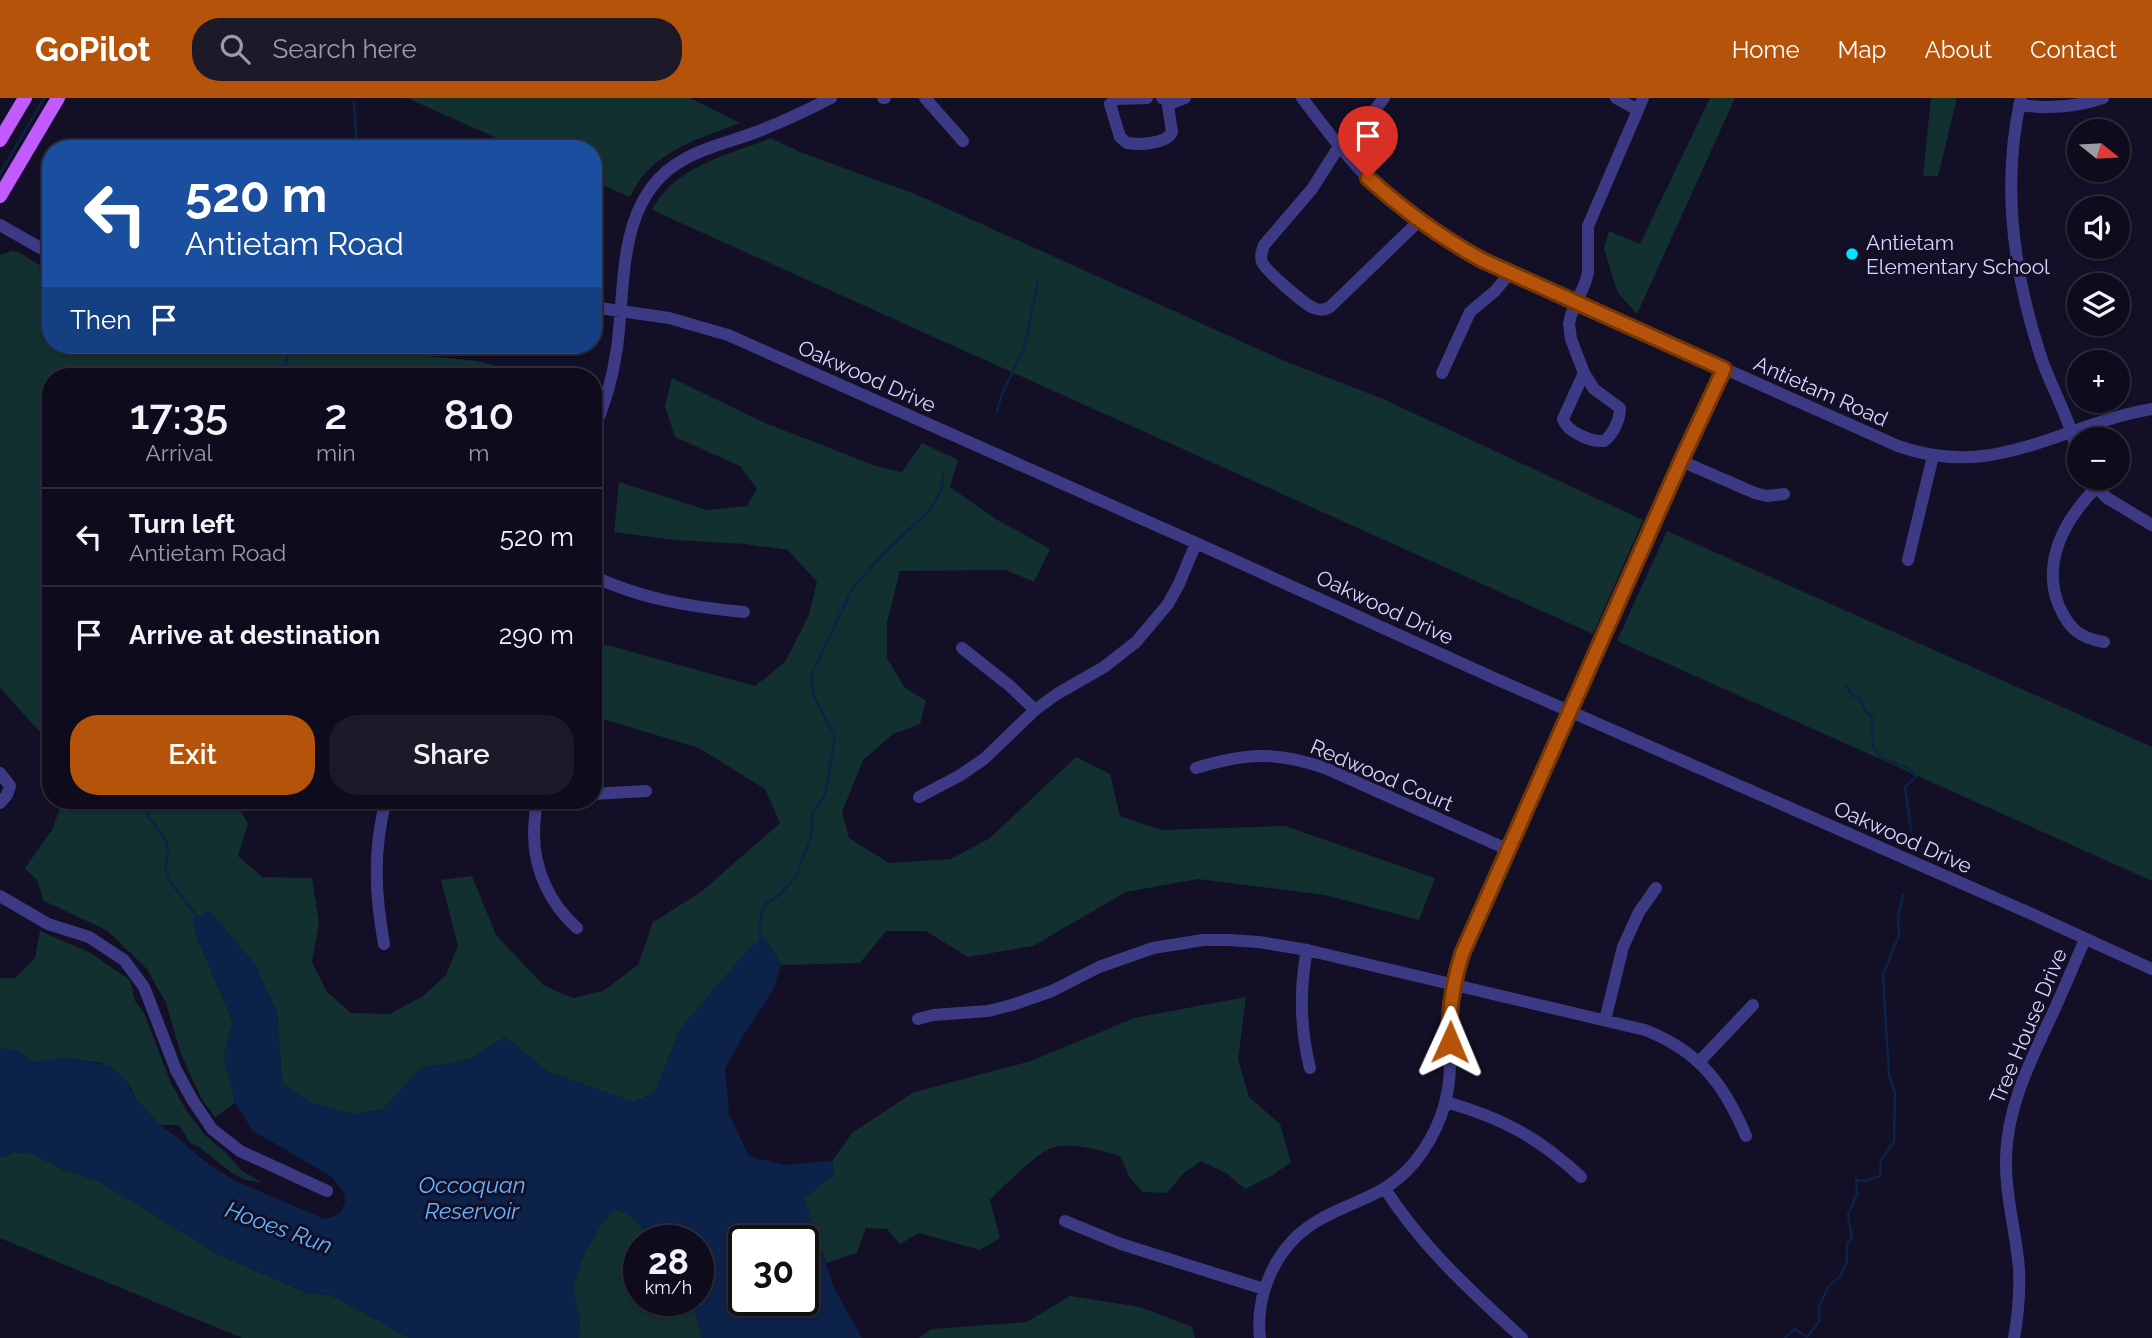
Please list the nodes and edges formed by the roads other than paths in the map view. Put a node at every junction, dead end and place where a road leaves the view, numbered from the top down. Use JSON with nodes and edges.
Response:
{"nodes":[{"id":1,"x":25,"y":98,"type":"edge"},
{"id":2,"x":58,"y":98,"type":"edge"},
{"id":3,"x":925,"y":98,"type":"edge"},
{"id":4,"x":1147,"y":98,"type":"edge"},
{"id":5,"x":1185,"y":98,"type":"edge"},
{"id":6,"x":1302,"y":98,"type":"edge"},
{"id":7,"x":1384,"y":98,"type":"edge"},
{"id":8,"x":1616,"y":98,"type":"edge"},
{"id":9,"x":2103,"y":98,"type":"edge"},
{"id":10,"x":1165,"y":99,"type":"edge"},
{"id":11,"x":822,"y":100,"type":"edge"},
{"id":12,"x":2020,"y":102,"type":"edge"},
{"id":13,"x":1641,"y":104,"type":"edge"},
{"id":14,"x":0,"y":140,"type":"edge"},
{"id":15,"x":963,"y":141,"type":"dead end"},
{"id":16,"x":1339,"y":146,"type":"junction"},
{"id":17,"x":0,"y":196,"type":"edge"},
{"id":18,"x":1419,"y":221,"type":"junction"},
{"id":19,"x":0,"y":225,"type":"edge"},
{"id":20,"x":42,"y":249,"type":"edge"},
{"id":21,"x":1510,"y":273,"type":"junction"},
{"id":22,"x":1577,"y":303,"type":"junction"},
{"id":23,"x":602,"y":308,"type":"edge"},
{"id":24,"x":621,"y":310,"type":"junction"},
{"id":25,"x":1724,"y":369,"type":"junction"},
{"id":26,"x":1443,"y":373,"type":"dead end"},
{"id":27,"x":1584,"y":373,"type":"junction"},
{"id":28,"x":602,"y":405,"type":"edge"},
{"id":29,"x":2152,"y":410,"type":"edge"},
{"id":30,"x":2069,"y":427,"type":"edge"},
{"id":31,"x":2082,"y":427,"type":"edge"},
{"id":32,"x":2067,"y":433,"type":"edge"},
{"id":33,"x":1933,"y":456,"type":"junction"},
{"id":34,"x":1681,"y":461,"type":"junction"},
{"id":35,"x":2088,"y":490,"type":"edge"},
{"id":36,"x":2100,"y":490,"type":"edge"},
{"id":37,"x":1784,"y":494,"type":"dead end"},
{"id":38,"x":2152,"y":525,"type":"edge"},
{"id":39,"x":1196,"y":543,"type":"junction"},
{"id":40,"x":1908,"y":560,"type":"dead end"},
{"id":41,"x":602,"y":580,"type":"edge"},
{"id":42,"x":744,"y":612,"type":"dead end"},
{"id":43,"x":2104,"y":642,"type":"dead end"},
{"id":44,"x":962,"y":648,"type":"dead end"},
{"id":45,"x":1035,"y":710,"type":"junction"},
{"id":46,"x":1571,"y":712,"type":"junction"},
{"id":47,"x":1196,"y":768,"type":"dead end"},
{"id":48,"x":0,"y":773,"type":"edge"},
{"id":49,"x":646,"y":791,"type":"dead end"},
{"id":50,"x":602,"y":793,"type":"edge"},
{"id":51,"x":919,"y":797,"type":"dead end"},
{"id":52,"x":0,"y":803,"type":"edge"},
{"id":53,"x":384,"y":809,"type":"edge"},
{"id":54,"x":536,"y":809,"type":"edge"},
{"id":55,"x":1509,"y":850,"type":"junction"},
{"id":56,"x":1656,"y":888,"type":"dead end"},
{"id":57,"x":0,"y":896,"type":"edge"},
{"id":58,"x":577,"y":928,"type":"dead end"},
{"id":59,"x":2085,"y":939,"type":"junction"},
{"id":60,"x":384,"y":944,"type":"dead end"},
{"id":61,"x":1307,"y":950,"type":"junction"},
{"id":62,"x":2152,"y":969,"type":"edge"},
{"id":63,"x":1454,"y":984,"type":"junction"},
{"id":64,"x":1753,"y":1005,"type":"dead end"},
{"id":65,"x":918,"y":1019,"type":"dead end"},
{"id":66,"x":1605,"y":1020,"type":"junction"},
{"id":67,"x":1699,"y":1062,"type":"junction"},
{"id":68,"x":1310,"y":1068,"type":"dead end"},
{"id":69,"x":1446,"y":1102,"type":"junction"},
{"id":70,"x":1746,"y":1136,"type":"dead end"},
{"id":71,"x":1581,"y":1177,"type":"dead end"},
{"id":72,"x":1385,"y":1189,"type":"junction"},
{"id":73,"x":327,"y":1191,"type":"dead end"},
{"id":74,"x":1065,"y":1221,"type":"dead end"},
{"id":75,"x":1264,"y":1289,"type":"junction"},
{"id":76,"x":1260,"y":1338,"type":"edge"},
{"id":77,"x":1522,"y":1338,"type":"edge"},
{"id":78,"x":2014,"y":1338,"type":"edge"}],
"edges":[{"from":1,"to":14,"type":"main road"},
{"from":2,"to":17,"type":"main road"},
{"from":3,"to":15,"type":"street"},
{"from":4,"to":10,"type":"street"},
{"from":5,"to":10,"type":"street"},
{"from":6,"to":16,"type":"street","name":"Antietam Road"},
{"from":7,"to":16,"type":"street"},
{"from":8,"to":13,"type":"street"},
{"from":9,"to":12,"type":"street"},
{"from":11,"to":24,"type":"street"},
{"from":12,"to":30,"type":"street"},
{"from":13,"to":22,"type":"street"},
{"from":16,"to":18,"type":"street","name":"Antietam Road"},
{"from":16,"to":18,"type":"street"},
{"from":18,"to":21,"type":"street","name":"Antietam Road"},
{"from":19,"to":20,"type":"street"},
{"from":21,"to":22,"type":"street","name":"Antietam Road"},
{"from":21,"to":26,"type":"street"},
{"from":22,"to":25,"type":"street","name":"Antietam Road"},
{"from":22,"to":27,"type":"street"},
{"from":23,"to":24,"type":"street","name":"Oakwood Drive"},
{"from":24,"to":28,"type":"street"},
{"from":24,"to":39,"type":"street","name":"Oakwood Drive"},
{"from":25,"to":33,"type":"street","name":"Antietam Road"},
{"from":25,"to":34,"type":"street"},
{"from":27,"to":27,"type":"street"},
{"from":29,"to":31,"type":"street","name":"Antietam Road"},
{"from":32,"to":33,"type":"street","name":"Antietam Road"},
{"from":33,"to":40,"type":"street"},
{"from":34,"to":37,"type":"street"},
{"from":34,"to":46,"type":"street"},
{"from":35,"to":43,"type":"street"},
{"from":36,"to":38,"type":"street"},
{"from":39,"to":45,"type":"street"},
{"from":39,"to":46,"type":"street","name":"Oakwood Drive"},
{"from":41,"to":42,"type":"street"},
{"from":44,"to":45,"type":"street"},
{"from":45,"to":51,"type":"street"},
{"from":46,"to":55,"type":"street"},
{"from":46,"to":59,"type":"street","name":"Oakwood Drive"},
{"from":47,"to":55,"type":"street","name":"Redwood Court"},
{"from":48,"to":52,"type":"street"},
{"from":49,"to":50,"type":"street"},
{"from":53,"to":60,"type":"street"},
{"from":54,"to":58,"type":"street"},
{"from":55,"to":63,"type":"street"},
{"from":56,"to":66,"type":"street"},
{"from":57,"to":73,"type":"street"},
{"from":59,"to":62,"type":"street","name":"Oakwood Drive"},
{"from":59,"to":78,"type":"street","name":"Tree House Drive"},
{"from":61,"to":63,"type":"street"},
{"from":61,"to":65,"type":"street"},
{"from":61,"to":68,"type":"street"},
{"from":63,"to":66,"type":"street"},
{"from":63,"to":69,"type":"street"},
{"from":64,"to":67,"type":"street"},
{"from":66,"to":67,"type":"street"},
{"from":67,"to":70,"type":"street"},
{"from":69,"to":71,"type":"street"},
{"from":69,"to":72,"type":"street"},
{"from":72,"to":75,"type":"street"},
{"from":72,"to":77,"type":"street"},
{"from":74,"to":75,"type":"street"},
{"from":75,"to":76,"type":"street"}]}
